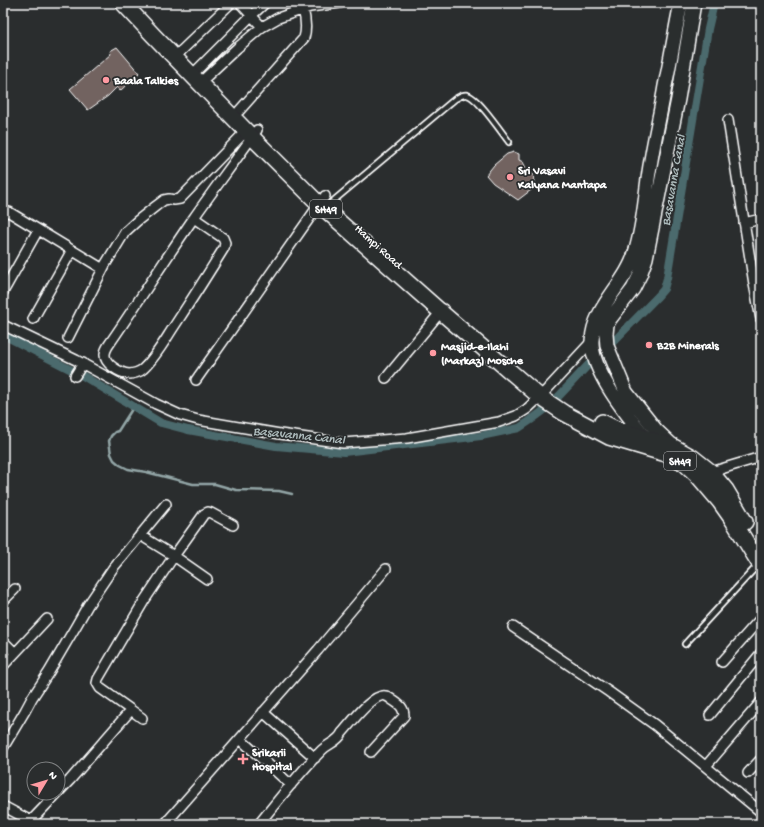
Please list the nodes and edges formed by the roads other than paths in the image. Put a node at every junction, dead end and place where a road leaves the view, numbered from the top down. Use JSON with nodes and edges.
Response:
{"nodes":[{"id":1,"x":123,"y":3,"type":"edge"},
{"id":2,"x":136,"y":3,"type":"edge"},
{"id":3,"x":231,"y":3,"type":"edge"},
{"id":4,"x":240,"y":3,"type":"edge"},
{"id":5,"x":265,"y":3,"type":"edge"},
{"id":6,"x":340,"y":3,"type":"edge"},
{"id":7,"x":681,"y":3,"type":"edge"},
{"id":8,"x":694,"y":3,"type":"edge"},
{"id":9,"x":317,"y":4,"type":"edge"},
{"id":10,"x":303,"y":10,"type":"junction"},
{"id":11,"x":251,"y":16,"type":"junction"},
{"id":12,"x":262,"y":27,"type":"junction"},
{"id":13,"x":180,"y":52,"type":"junction"},
{"id":14,"x":201,"y":74,"type":"junction"},
{"id":15,"x":238,"y":111,"type":"junction"},
{"id":16,"x":728,"y":120,"type":"dead end"},
{"id":17,"x":252,"y":132,"type":"junction"},
{"id":18,"x":509,"y":142,"type":"dead end"},
{"id":19,"x":325,"y":201,"type":"junction"},
{"id":20,"x":3,"y":214,"type":"edge"},
{"id":21,"x":194,"y":218,"type":"junction"},
{"id":22,"x":761,"y":219,"type":"edge"},
{"id":23,"x":744,"y":223,"type":"junction"},
{"id":24,"x":38,"y":230,"type":"junction"},
{"id":25,"x":72,"y":250,"type":"junction"},
{"id":26,"x":103,"y":269,"type":"junction"},
{"id":27,"x":3,"y":292,"type":"edge"},
{"id":28,"x":443,"y":309,"type":"junction"},
{"id":29,"x":33,"y":319,"type":"dead end"},
{"id":30,"x":761,"y":319,"type":"edge"},
{"id":31,"x":3,"y":325,"type":"edge"},
{"id":32,"x":68,"y":338,"type":"dead end"},
{"id":33,"x":592,"y":341,"type":"junction"},
{"id":34,"x":81,"y":366,"type":"junction"},
{"id":35,"x":75,"y":376,"type":"dead end"},
{"id":36,"x":386,"y":378,"type":"dead end"},
{"id":37,"x":196,"y":380,"type":"dead end"},
{"id":38,"x":545,"y":394,"type":"junction"},
{"id":39,"x":560,"y":405,"type":"junction"},
{"id":40,"x":645,"y":437,"type":"junction"},
{"id":41,"x":674,"y":447,"type":"junction"},
{"id":42,"x":761,"y":457,"type":"edge"},
{"id":43,"x":711,"y":472,"type":"junction"},
{"id":44,"x":166,"y":504,"type":"dead end"},
{"id":45,"x":233,"y":525,"type":"dead end"},
{"id":46,"x":140,"y":535,"type":"junction"},
{"id":47,"x":174,"y":556,"type":"junction"},
{"id":48,"x":760,"y":559,"type":"edge"},
{"id":49,"x":386,"y":569,"type":"dead end"},
{"id":50,"x":207,"y":579,"type":"dead end"},
{"id":51,"x":15,"y":589,"type":"dead end"},
{"id":52,"x":3,"y":601,"type":"edge"},
{"id":53,"x":761,"y":618,"type":"edge"},
{"id":54,"x":47,"y":619,"type":"dead end"},
{"id":55,"x":513,"y":627,"type":"dead end"},
{"id":56,"x":3,"y":641,"type":"edge"},
{"id":57,"x":685,"y":644,"type":"dead end"},
{"id":58,"x":15,"y":653,"type":"junction"},
{"id":59,"x":761,"y":653,"type":"edge"},
{"id":60,"x":722,"y":662,"type":"dead end"},
{"id":61,"x":3,"y":666,"type":"edge"},
{"id":62,"x":761,"y":702,"type":"edge"},
{"id":63,"x":131,"y":710,"type":"junction"},
{"id":64,"x":263,"y":712,"type":"junction"},
{"id":65,"x":710,"y":715,"type":"dead end"},
{"id":66,"x":142,"y":718,"type":"dead end"},
{"id":67,"x":240,"y":739,"type":"junction"},
{"id":68,"x":3,"y":748,"type":"edge"},
{"id":69,"x":371,"y":752,"type":"dead end"},
{"id":70,"x":315,"y":758,"type":"junction"},
{"id":71,"x":761,"y":759,"type":"edge"},
{"id":72,"x":706,"y":766,"type":"junction"},
{"id":73,"x":748,"y":773,"type":"dead end"},
{"id":74,"x":291,"y":785,"type":"junction"},
{"id":75,"x":3,"y":806,"type":"edge"},
{"id":76,"x":761,"y":812,"type":"edge"},
{"id":77,"x":30,"y":822,"type":"edge"},
{"id":78,"x":165,"y":824,"type":"edge"},
{"id":79,"x":259,"y":824,"type":"edge"}],
"edges":[{"from":1,"to":17,"type":"main road","number":"SH49"},
{"from":2,"to":13,"type":"main road","name":"Hampi Road","number":"SH49"},
{"from":3,"to":13,"type":"street"},
{"from":4,"to":11,"type":"street"},
{"from":5,"to":11,"type":"street"},
{"from":6,"to":9,"type":"street"},
{"from":7,"to":33,"type":"main road"},
{"from":8,"to":41,"type":"main road"},
{"from":9,"to":10,"type":"street"},
{"from":10,"to":12,"type":"street"},
{"from":10,"to":15,"type":"street"},
{"from":11,"to":12,"type":"street"},
{"from":11,"to":14,"type":"street"},
{"from":12,"to":14,"type":"street"},
{"from":13,"to":14,"type":"main road","name":"Hampi Road","number":"SH49"},
{"from":14,"to":15,"type":"main road","name":"Hampi Road","number":"SH49"},
{"from":15,"to":17,"type":"main road","name":"Hampi Road","number":"SH49"},
{"from":16,"to":23,"type":"street"},
{"from":17,"to":19,"type":"main road","name":"Hampi Road","number":"SH49"},
{"from":17,"to":21,"type":"street"},
{"from":17,"to":26,"type":"street"},
{"from":18,"to":19,"type":"lane"},
{"from":19,"to":28,"type":"main road","name":"Hampi Road","number":"SH49"},
{"from":19,"to":37,"type":"street"},
{"from":20,"to":24,"type":"street"},
{"from":21,"to":21,"type":"street"},
{"from":22,"to":23,"type":"street"},
{"from":23,"to":30,"type":"street"},
{"from":24,"to":25,"type":"street"},
{"from":24,"to":27,"type":"street"},
{"from":25,"to":26,"type":"street"},
{"from":25,"to":29,"type":"street"},
{"from":26,"to":32,"type":"street"},
{"from":28,"to":36,"type":"street"},
{"from":28,"to":38,"type":"main road","name":"Hampi Road","number":"SH49"},
{"from":31,"to":34,"type":"street"},
{"from":33,"to":38,"type":"street"},
{"from":33,"to":40,"type":"main road"},
{"from":34,"to":35,"type":"street"},
{"from":34,"to":38,"type":"street"},
{"from":38,"to":39,"type":"main road","number":"SH49"},
{"from":39,"to":40,"type":"main road","number":"SH49"},
{"from":39,"to":48,"type":"main road","number":"SH49"},
{"from":40,"to":41,"type":"main road","number":"SH49"},
{"from":41,"to":43,"type":"main road","number":"SH49"},
{"from":42,"to":43,"type":"street"},
{"from":43,"to":48,"type":"main road","number":"SH49"},
{"from":44,"to":46,"type":"street"},
{"from":45,"to":47,"type":"street"},
{"from":46,"to":47,"type":"street"},
{"from":46,"to":68,"type":"street"},
{"from":47,"to":50,"type":"street"},
{"from":47,"to":63,"type":"street"},
{"from":48,"to":57,"type":"lane"},
{"from":49,"to":64,"type":"street"},
{"from":51,"to":52,"type":"street"},
{"from":53,"to":60,"type":"street"},
{"from":54,"to":58,"type":"street"},
{"from":55,"to":72,"type":"street"},
{"from":56,"to":58,"type":"street"},
{"from":58,"to":61,"type":"street"},
{"from":59,"to":65,"type":"street"},
{"from":62,"to":72,"type":"street"},
{"from":63,"to":66,"type":"street"},
{"from":63,"to":77,"type":"street"},
{"from":64,"to":67,"type":"street"},
{"from":64,"to":70,"type":"street"},
{"from":67,"to":74,"type":"street"},
{"from":67,"to":78,"type":"street"},
{"from":69,"to":70,"type":"street"},
{"from":70,"to":74,"type":"street"},
{"from":71,"to":73,"type":"street"},
{"from":72,"to":76,"type":"street"},
{"from":74,"to":79,"type":"street"},
{"from":75,"to":77,"type":"street"}]}
